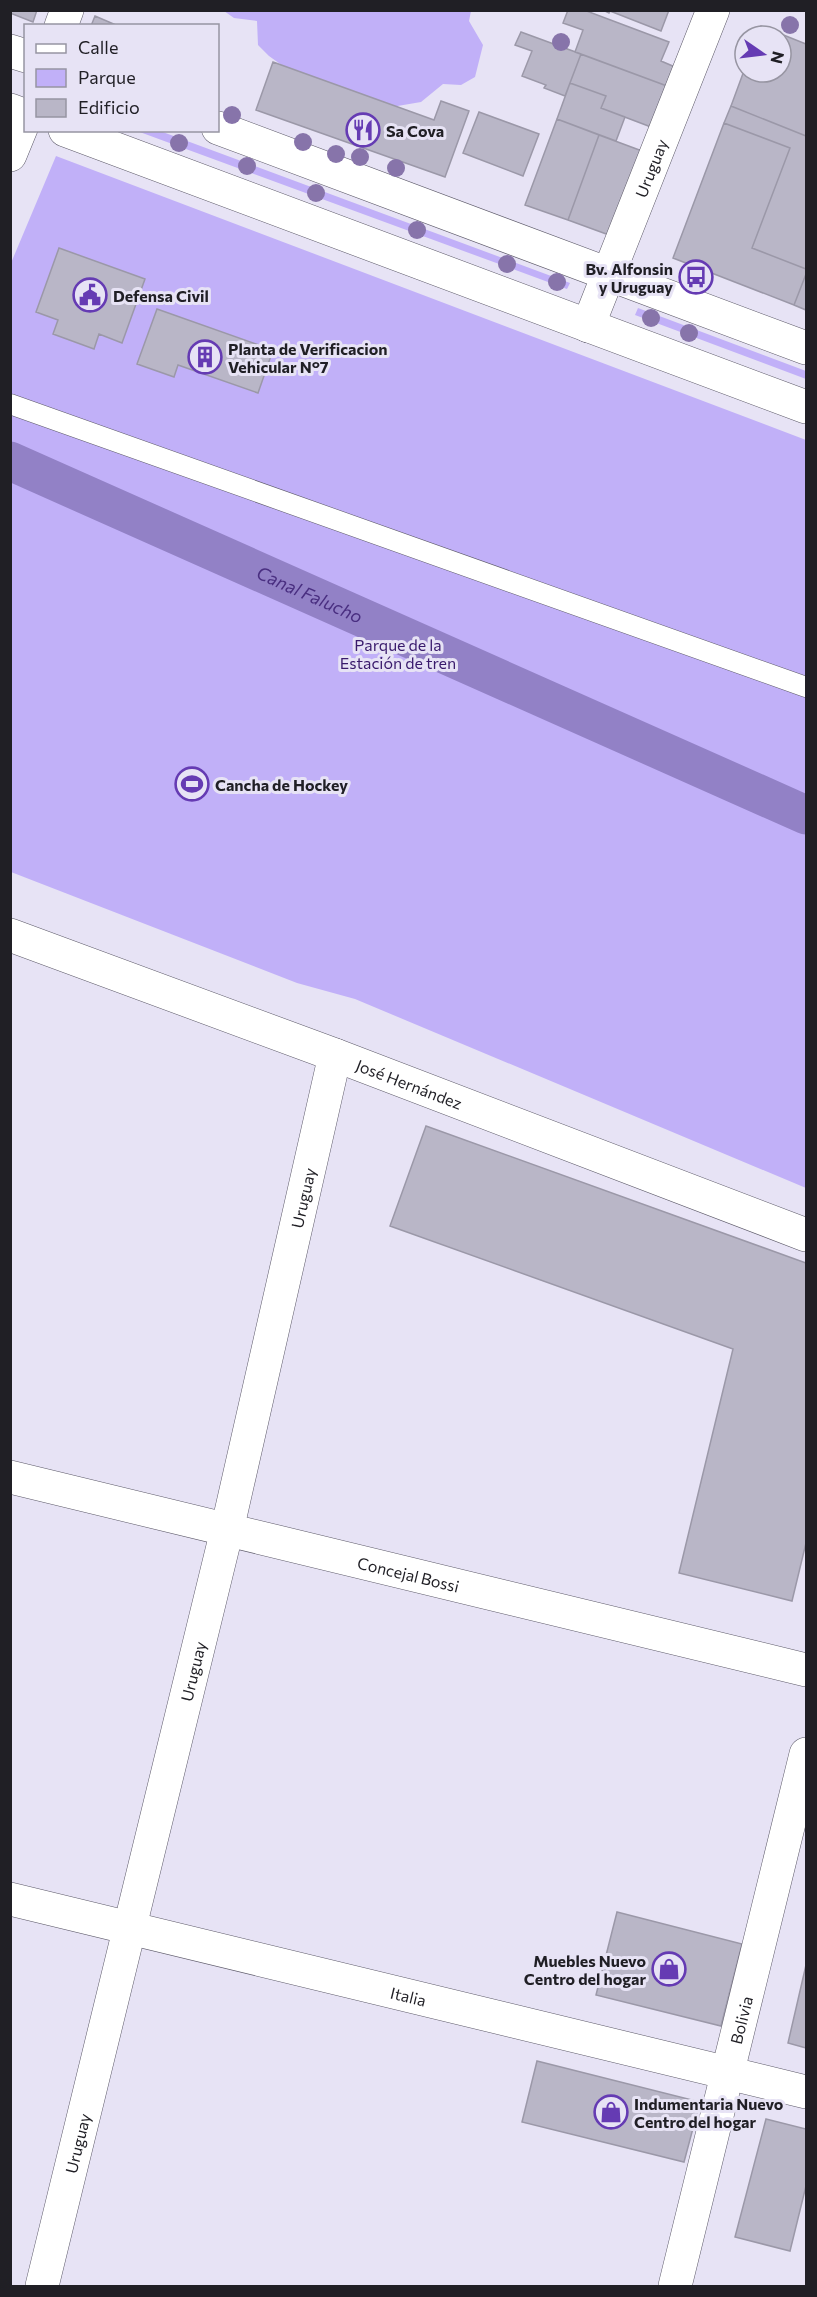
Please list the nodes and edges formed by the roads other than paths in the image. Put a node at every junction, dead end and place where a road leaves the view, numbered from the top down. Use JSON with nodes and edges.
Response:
{"nodes":[{"id":1,"x":713,"y":10,"type":"edge"},
{"id":2,"x":24,"y":121,"type":"edge"},
{"id":3,"x":219,"y":128,"type":"edge"},
{"id":4,"x":70,"y":132,"type":"edge"},
{"id":5,"x":10,"y":155,"type":"edge"},
{"id":6,"x":607,"y":273,"type":"junction"},
{"id":7,"x":588,"y":326,"type":"junction"},
{"id":8,"x":807,"y":348,"type":"edge"},
{"id":9,"x":10,"y":404,"type":"edge"},
{"id":10,"x":807,"y":407,"type":"edge"},
{"id":11,"x":807,"y":687,"type":"edge"},
{"id":12,"x":10,"y":935,"type":"edge"},
{"id":13,"x":335,"y":1055,"type":"junction"},
{"id":14,"x":807,"y":1235,"type":"edge"},
{"id":15,"x":10,"y":1477,"type":"edge"},
{"id":16,"x":226,"y":1530,"type":"junction"},
{"id":17,"x":807,"y":1670,"type":"edge"},
{"id":18,"x":807,"y":1754,"type":"edge"},
{"id":19,"x":10,"y":1899,"type":"edge"},
{"id":20,"x":129,"y":1927,"type":"junction"},
{"id":21,"x":729,"y":2073,"type":"junction"},
{"id":22,"x":807,"y":2092,"type":"edge"},
{"id":23,"x":42,"y":2286,"type":"edge"},
{"id":24,"x":675,"y":2286,"type":"edge"}],
"edges":[{"from":1,"to":6,"type":"street","name":"Uruguay"},
{"from":2,"to":5,"type":"street"},
{"from":3,"to":6,"type":"street"},
{"from":4,"to":7,"type":"street"},
{"from":6,"to":7,"type":"street","name":"Uruguay"},
{"from":6,"to":8,"type":"street"},
{"from":7,"to":10,"type":"street"},
{"from":9,"to":11,"type":"lane"},
{"from":12,"to":13,"type":"street","name":"José Hernández"},
{"from":13,"to":14,"type":"street","name":"José Hernández"},
{"from":13,"to":16,"type":"street","name":"Uruguay"},
{"from":15,"to":16,"type":"street","name":"Concejal Bossi"},
{"from":16,"to":17,"type":"street","name":"Concejal Bossi"},
{"from":16,"to":20,"type":"street","name":"Uruguay"},
{"from":18,"to":21,"type":"street","name":"Bolivia"},
{"from":19,"to":20,"type":"street","name":"Italia"},
{"from":20,"to":21,"type":"street","name":"Italia"},
{"from":20,"to":23,"type":"street","name":"Uruguay"},
{"from":21,"to":22,"type":"street","name":"Italia"},
{"from":21,"to":24,"type":"street","name":"Bolivia"}]}
